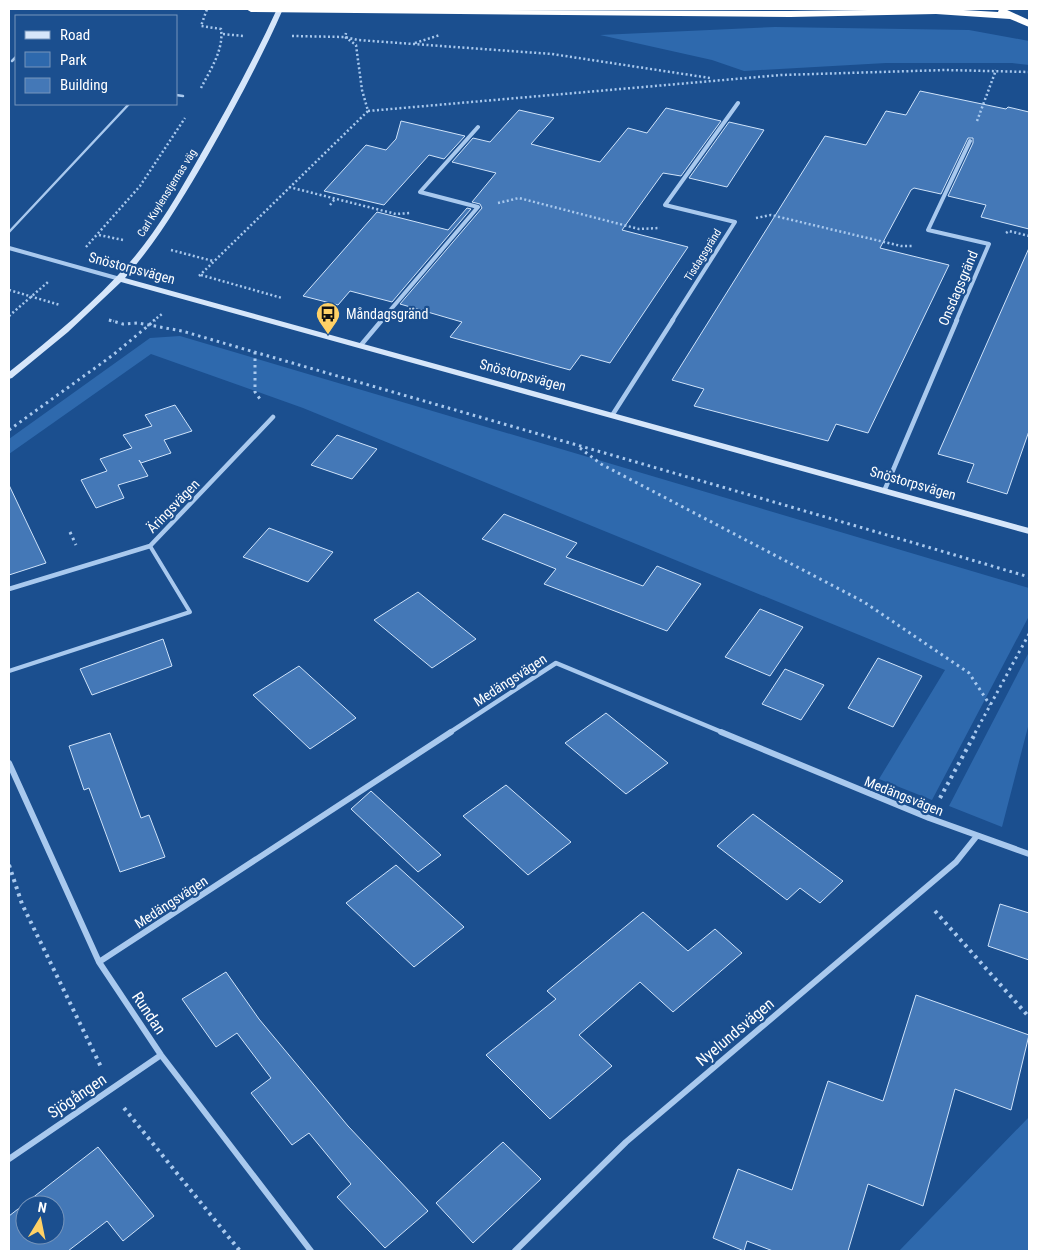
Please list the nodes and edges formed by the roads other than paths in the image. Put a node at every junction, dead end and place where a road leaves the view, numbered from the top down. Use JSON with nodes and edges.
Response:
{"nodes":[{"id":1,"x":251,"y":9,"type":"edge"},
{"id":2,"x":280,"y":9,"type":"edge"},
{"id":3,"x":999,"y":9,"type":"edge"},
{"id":4,"x":1010,"y":16,"type":"junction"},
{"id":5,"x":1029,"y":24,"type":"edge"},
{"id":6,"x":15,"y":58,"type":"edge"},
{"id":7,"x":12,"y":61,"type":"dead end"},
{"id":8,"x":178,"y":95,"type":"edge"},
{"id":9,"x":183,"y":96,"type":"dead end"},
{"id":10,"x":738,"y":102,"type":"dead end"},
{"id":11,"x":128,"y":105,"type":"edge"},
{"id":12,"x":478,"y":127,"type":"dead end"},
{"id":13,"x":970,"y":141,"type":"road end"},
{"id":14,"x":9,"y":232,"type":"edge"},
{"id":15,"x":9,"y":248,"type":"edge"},
{"id":16,"x":120,"y":279,"type":"junction"},
{"id":17,"x":361,"y":344,"type":"junction"},
{"id":18,"x":9,"y":376,"type":"edge"},
{"id":19,"x":612,"y":414,"type":"junction"},
{"id":20,"x":273,"y":417,"type":"road end"},
{"id":21,"x":885,"y":489,"type":"junction"},
{"id":22,"x":1029,"y":531,"type":"edge"},
{"id":23,"x":150,"y":546,"type":"junction"},
{"id":24,"x":9,"y":589,"type":"edge"},
{"id":25,"x":9,"y":672,"type":"edge"},
{"id":26,"x":9,"y":763,"type":"edge"},
{"id":27,"x":976,"y":837,"type":"junction"},
{"id":28,"x":1029,"y":854,"type":"edge"},
{"id":29,"x":98,"y":962,"type":"junction"},
{"id":30,"x":160,"y":1055,"type":"junction"},
{"id":31,"x":9,"y":1159,"type":"edge"},
{"id":32,"x":311,"y":1251,"type":"edge"},
{"id":33,"x":515,"y":1251,"type":"edge"}],
"edges":[{"from":1,"to":2,"type":"highway"},
{"from":2,"to":4,"type":"highway"},
{"from":2,"to":16,"type":"street","name":"Carl Kuylenstjernas väg"},
{"from":3,"to":4,"type":"highway"},
{"from":4,"to":5,"type":"highway"},
{"from":6,"to":7,"type":"lane"},
{"from":8,"to":9,"type":"lane"},
{"from":10,"to":19,"type":"street","name":"Tisdagsgränd"},
{"from":11,"to":14,"type":"lane"},
{"from":12,"to":17,"type":"street"},
{"from":13,"to":21,"type":"street","name":"Onsdagsgränd"},
{"from":15,"to":16,"type":"street","name":"Snöstorpsvägen"},
{"from":16,"to":17,"type":"street","name":"Snöstorpsvägen"},
{"from":16,"to":18,"type":"street","name":"Carl Kuylenstjernas väg"},
{"from":17,"to":19,"type":"street","name":"Snöstorpsvägen"},
{"from":19,"to":21,"type":"street","name":"Snöstorpsvägen"},
{"from":20,"to":23,"type":"street","name":"Äringsvägen"},
{"from":21,"to":22,"type":"street","name":"Snöstorpsvägen"},
{"from":23,"to":24,"type":"street","name":"Äringsvägen"},
{"from":23,"to":25,"type":"lane"},
{"from":26,"to":29,"type":"street","name":"Rundan"},
{"from":27,"to":28,"type":"street","name":"Medängsvägen"},
{"from":27,"to":29,"type":"street","name":"Medängsvägen"},
{"from":27,"to":33,"type":"street","name":"Nyelundsvägen"},
{"from":29,"to":30,"type":"street","name":"Rundan"},
{"from":30,"to":31,"type":"street","name":"Sjögången"},
{"from":30,"to":32,"type":"street","name":"Rundan"}]}
